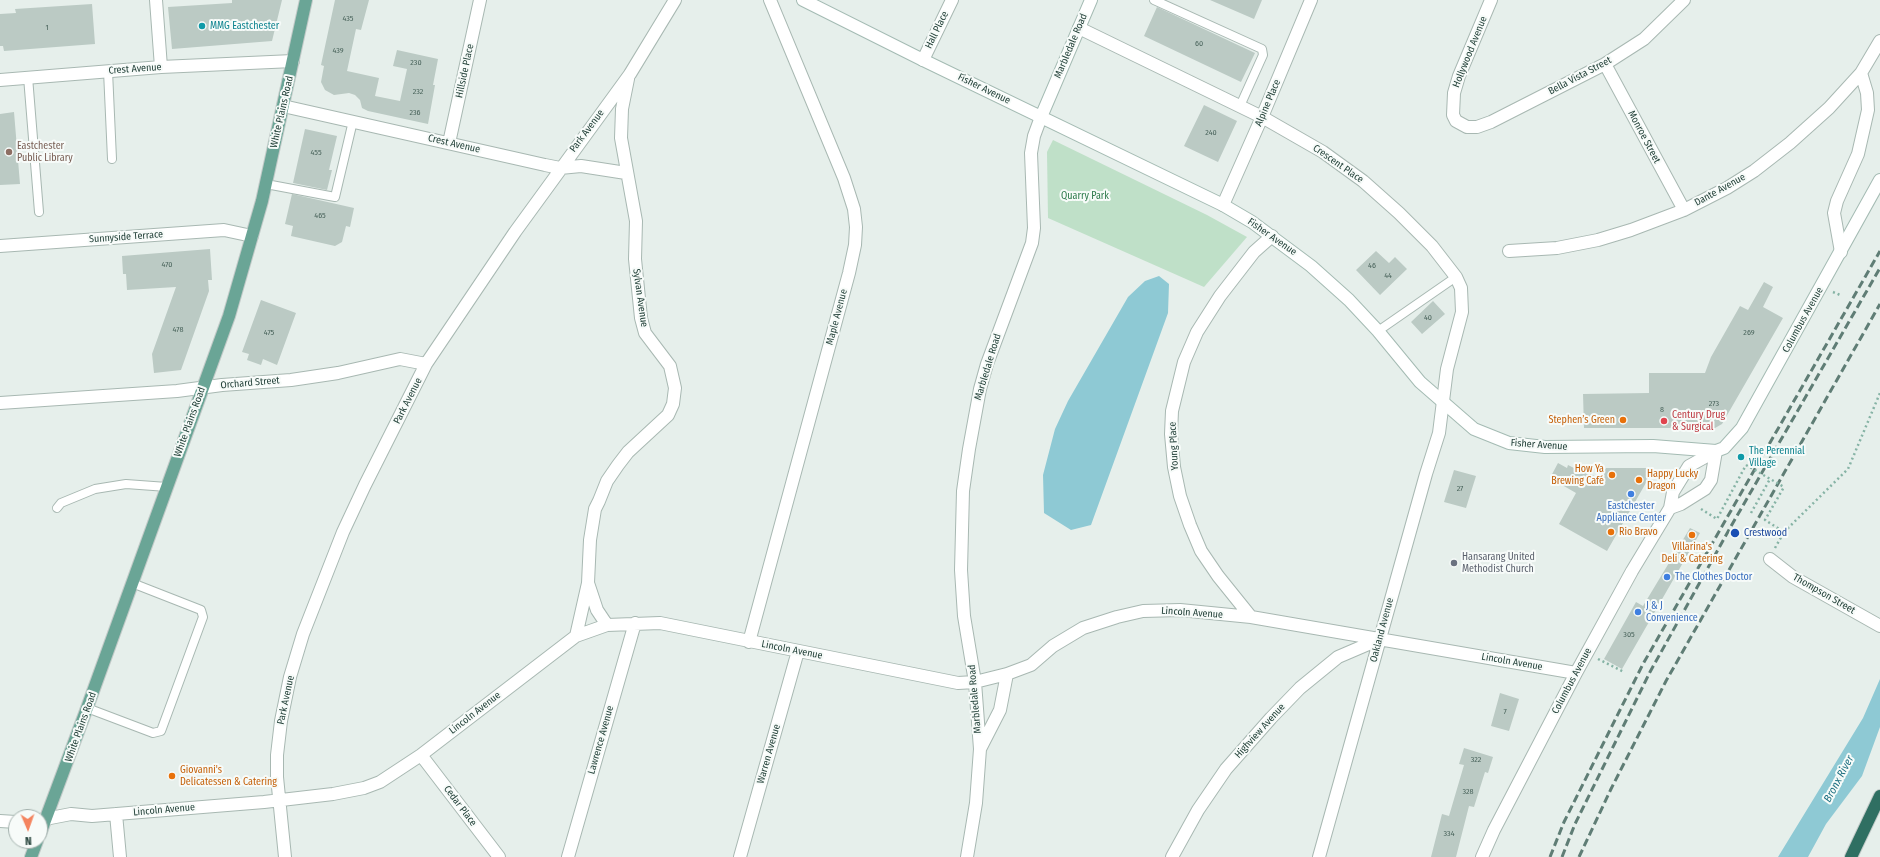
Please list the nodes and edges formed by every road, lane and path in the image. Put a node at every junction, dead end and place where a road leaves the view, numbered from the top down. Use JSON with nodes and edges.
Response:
{"nodes":[{"id":1,"x":156,"y":0,"type":"edge"},
{"id":2,"x":306,"y":0,"type":"edge"},
{"id":3,"x":480,"y":0,"type":"edge"},
{"id":4,"x":675,"y":0,"type":"edge"},
{"id":5,"x":770,"y":0,"type":"edge"},
{"id":6,"x":803,"y":0,"type":"edge"},
{"id":7,"x":952,"y":0,"type":"edge"},
{"id":8,"x":1091,"y":0,"type":"edge"},
{"id":9,"x":1311,"y":0,"type":"edge"},
{"id":10,"x":1491,"y":0,"type":"edge"},
{"id":11,"x":1684,"y":0,"type":"edge"},
{"id":12,"x":1157,"y":2,"type":"edge"},
{"id":13,"x":1079,"y":28,"type":"junction"},
{"id":14,"x":1880,"y":41,"type":"edge"},
{"id":15,"x":293,"y":60,"type":"junction"},
{"id":16,"x":923,"y":60,"type":"junction"},
{"id":17,"x":1605,"y":64,"type":"junction"},
{"id":18,"x":161,"y":67,"type":"junction"},
{"id":19,"x":108,"y":72,"type":"junction"},
{"id":20,"x":1861,"y":73,"type":"junction"},
{"id":21,"x":630,"y":74,"type":"junction"},
{"id":22,"x":28,"y":77,"type":"junction"},
{"id":23,"x":0,"y":80,"type":"edge"},
{"id":24,"x":283,"y":106,"type":"junction"},
{"id":25,"x":1240,"y":106,"type":"junction"},
{"id":26,"x":1041,"y":117,"type":"junction"},
{"id":27,"x":1262,"y":117,"type":"junction"},
{"id":28,"x":352,"y":121,"type":"junction"},
{"id":29,"x":1462,"y":126,"type":"joint"},
{"id":30,"x":450,"y":143,"type":"junction"},
{"id":31,"x":112,"y":159,"type":"dead end"},
{"id":32,"x":560,"y":168,"type":"junction"},
{"id":33,"x":626,"y":173,"type":"junction"},
{"id":34,"x":1880,"y":180,"type":"edge"},
{"id":35,"x":266,"y":184,"type":"junction"},
{"id":36,"x":1223,"y":205,"type":"junction"},
{"id":37,"x":1684,"y":210,"type":"junction"},
{"id":38,"x":39,"y":212,"type":"dead end"},
{"id":39,"x":252,"y":236,"type":"junction"},
{"id":40,"x":1272,"y":236,"type":"junction"},
{"id":41,"x":0,"y":246,"type":"edge"},
{"id":42,"x":1509,"y":251,"type":"dead end"},
{"id":43,"x":1841,"y":252,"type":"junction"},
{"id":44,"x":1456,"y":277,"type":"junction"},
{"id":45,"x":1378,"y":331,"type":"junction"},
{"id":46,"x":426,"y":364,"type":"junction"},
{"id":47,"x":202,"y":388,"type":"junction"},
{"id":48,"x":1880,"y":393,"type":"edge"},
{"id":49,"x":1443,"y":402,"type":"junction"},
{"id":50,"x":0,"y":403,"type":"edge"},
{"id":51,"x":1748,"y":446,"type":"dead end"},
{"id":52,"x":1753,"y":450,"type":"dead end"},
{"id":53,"x":1716,"y":451,"type":"junction"},
{"id":54,"x":1770,"y":479,"type":"junction"},
{"id":55,"x":167,"y":487,"type":"junction"},
{"id":56,"x":57,"y":508,"type":"dead end"},
{"id":57,"x":1670,"y":508,"type":"junction"},
{"id":58,"x":1701,"y":509,"type":"dead end"},
{"id":59,"x":1751,"y":513,"type":"dead end"},
{"id":60,"x":1784,"y":532,"type":"junction"},
{"id":61,"x":1770,"y":559,"type":"joint"},
{"id":62,"x":132,"y":583,"type":"junction"},
{"id":63,"x":588,"y":583,"type":"junction"},
{"id":64,"x":1251,"y":617,"type":"junction"},
{"id":65,"x":635,"y":623,"type":"junction"},
{"id":66,"x":608,"y":625,"type":"junction"},
{"id":67,"x":1880,"y":626,"type":"edge"},
{"id":68,"x":576,"y":636,"type":"junction"},
{"id":69,"x":1380,"y":639,"type":"junction"},
{"id":70,"x":749,"y":642,"type":"junction"},
{"id":71,"x":798,"y":651,"type":"junction"},
{"id":72,"x":1596,"y":658,"type":"dead end"},
{"id":73,"x":1624,"y":672,"type":"dead end"},
{"id":74,"x":1576,"y":673,"type":"junction"},
{"id":75,"x":1007,"y":674,"type":"junction"},
{"id":76,"x":975,"y":682,"type":"junction"},
{"id":77,"x":87,"y":708,"type":"junction"},
{"id":78,"x":980,"y":749,"type":"junction"},
{"id":79,"x":421,"y":755,"type":"junction"},
{"id":80,"x":1880,"y":796,"type":"edge"},
{"id":81,"x":280,"y":800,"type":"junction"},
{"id":82,"x":47,"y":809,"type":"edge"},
{"id":83,"x":116,"y":814,"type":"junction"},
{"id":84,"x":48,"y":819,"type":"edge"},
{"id":85,"x":120,"y":857,"type":"edge"},
{"id":86,"x":285,"y":857,"type":"edge"},
{"id":87,"x":499,"y":857,"type":"edge"},
{"id":88,"x":568,"y":857,"type":"edge"},
{"id":89,"x":740,"y":857,"type":"edge"},
{"id":90,"x":967,"y":857,"type":"edge"},
{"id":91,"x":1172,"y":857,"type":"edge"},
{"id":92,"x":1319,"y":857,"type":"edge"},
{"id":93,"x":1482,"y":857,"type":"edge"},
{"id":94,"x":1851,"y":857,"type":"edge"}],
"edges":[{"from":1,"to":18,"type":"street"},
{"from":2,"to":15,"type":"main road","name":"White Plains Road"},
{"from":3,"to":30,"type":"street","name":"Hillside Place"},
{"from":4,"to":21,"type":"street","name":"Park Avenue"},
{"from":5,"to":70,"type":"street","name":"Maple Avenue"},
{"from":6,"to":16,"type":"street","name":"Fisher Avenue"},
{"from":7,"to":16,"type":"street","name":"Hall Place"},
{"from":8,"to":13,"type":"street","name":"Marbledale Road"},
{"from":9,"to":27,"type":"street","name":"Alpine Place"},
{"from":10,"to":29,"type":"street","name":"Hollywood Avenue"},
{"from":11,"to":17,"type":"street","name":"Bella Vista Street"},
{"from":12,"to":25,"type":"lane"},
{"from":13,"to":25,"type":"street","name":"Crescent Place"},
{"from":13,"to":26,"type":"street","name":"Marbledale Road"},
{"from":14,"to":20,"type":"street","name":"Dante Avenue"},
{"from":15,"to":18,"type":"street","name":"Crest Avenue"},
{"from":15,"to":24,"type":"main road","name":"White Plains Road"},
{"from":16,"to":26,"type":"street","name":"Fisher Avenue"},
{"from":17,"to":29,"type":"street","name":"Bella Vista Street"},
{"from":17,"to":37,"type":"street","name":"Monroe Street"},
{"from":18,"to":19,"type":"street","name":"Crest Avenue"},
{"from":19,"to":22,"type":"street","name":"Crest Avenue"},
{"from":19,"to":31,"type":"lane"},
{"from":20,"to":37,"type":"street","name":"Dante Avenue"},
{"from":20,"to":43,"type":"street"},
{"from":21,"to":32,"type":"street","name":"Park Avenue"},
{"from":21,"to":33,"type":"street","name":"Sylvan Avenue"},
{"from":22,"to":23,"type":"street","name":"Crest Avenue"},
{"from":22,"to":38,"type":"lane"},
{"from":24,"to":28,"type":"street","name":"Crest Avenue"},
{"from":24,"to":35,"type":"main road","name":"White Plains Road"},
{"from":25,"to":27,"type":"street","name":"Crescent Place"},
{"from":26,"to":36,"type":"street","name":"Fisher Avenue"},
{"from":26,"to":76,"type":"street","name":"Marbledale Road"},
{"from":27,"to":36,"type":"street","name":"Alpine Place"},
{"from":27,"to":44,"type":"street","name":"Crescent Place"},
{"from":28,"to":30,"type":"street","name":"Crest Avenue"},
{"from":28,"to":35,"type":"lane"},
{"from":30,"to":32,"type":"street","name":"Crest Avenue"},
{"from":32,"to":33,"type":"street","name":"Crest Avenue"},
{"from":32,"to":46,"type":"street","name":"Park Avenue"},
{"from":33,"to":63,"type":"street","name":"Sylvan Avenue"},
{"from":34,"to":43,"type":"street","name":"Columbus Avenue"},
{"from":35,"to":39,"type":"main road","name":"White Plains Road"},
{"from":36,"to":40,"type":"street","name":"Fisher Avenue"},
{"from":37,"to":42,"type":"street","name":"Dante Avenue"},
{"from":39,"to":41,"type":"street","name":"Sunnyside Terrace"},
{"from":39,"to":47,"type":"main road","name":"White Plains Road"},
{"from":40,"to":45,"type":"street","name":"Fisher Avenue"},
{"from":40,"to":64,"type":"street","name":"Young Place"},
{"from":43,"to":53,"type":"street","name":"Columbus Avenue"},
{"from":44,"to":45,"type":"lane"},
{"from":44,"to":49,"type":"street","name":"Crescent Place"},
{"from":45,"to":49,"type":"street","name":"Fisher Avenue"},
{"from":46,"to":47,"type":"street","name":"Orchard Street"},
{"from":46,"to":81,"type":"street","name":"Park Avenue"},
{"from":47,"to":50,"type":"street","name":"Orchard Street"},
{"from":47,"to":55,"type":"main road","name":"White Plains Road"},
{"from":48,"to":60,"type":"path"},
{"from":49,"to":53,"type":"street","name":"Fisher Avenue"},
{"from":49,"to":69,"type":"street","name":"Oakland Avenue"},
{"from":51,"to":52,"type":"path"},
{"from":53,"to":57,"type":"street","name":"Columbus Avenue"},
{"from":53,"to":57,"type":"street"},
{"from":54,"to":58,"type":"path","bridge":true},
{"from":54,"to":59,"type":"path"},
{"from":54,"to":60,"type":"path","bridge":true},
{"from":55,"to":56,"type":"lane"},
{"from":55,"to":62,"type":"main road","name":"White Plains Road"},
{"from":57,"to":74,"type":"street","name":"Columbus Avenue"},
{"from":60,"to":61,"type":"path"},
{"from":61,"to":67,"type":"street","name":"Thompson Street"},
{"from":62,"to":77,"type":"main road","name":"White Plains Road"},
{"from":62,"to":77,"type":"lane"},
{"from":63,"to":66,"type":"street","name":"Sylvan Avenue"},
{"from":63,"to":68,"type":"street","name":"Sylvan Avenue"},
{"from":64,"to":69,"type":"street","name":"Lincoln Avenue"},
{"from":64,"to":75,"type":"street","name":"Lincoln Avenue"},
{"from":65,"to":66,"type":"street","name":"Lincoln Avenue"},
{"from":65,"to":70,"type":"street","name":"Lincoln Avenue"},
{"from":65,"to":88,"type":"street","name":"Lawrence Avenue"},
{"from":66,"to":68,"type":"street","name":"Lincoln Avenue"},
{"from":68,"to":79,"type":"street","name":"Lincoln Avenue"},
{"from":69,"to":74,"type":"street","name":"Lincoln Avenue"},
{"from":69,"to":91,"type":"street","name":"Highview Avenue"},
{"from":69,"to":92,"type":"street","name":"Oakland Avenue"},
{"from":70,"to":71,"type":"street","name":"Lincoln Avenue"},
{"from":71,"to":76,"type":"street","name":"Lincoln Avenue"},
{"from":71,"to":89,"type":"street","name":"Warren Avenue"},
{"from":72,"to":73,"type":"path"},
{"from":74,"to":93,"type":"street","name":"Columbus Avenue"},
{"from":75,"to":76,"type":"street","name":"Lincoln Avenue"},
{"from":75,"to":78,"type":"street","name":"Marbledale Road"},
{"from":76,"to":78,"type":"street","name":"Marbledale Road"},
{"from":77,"to":82,"type":"main road","name":"White Plains Road"},
{"from":78,"to":90,"type":"street","name":"Marbledale Road"},
{"from":79,"to":81,"type":"street","name":"Lincoln Avenue"},
{"from":79,"to":87,"type":"street","name":"Cedar Place"},
{"from":80,"to":94,"type":"highway"},
{"from":81,"to":83,"type":"street","name":"Lincoln Avenue"},
{"from":81,"to":86,"type":"street","name":"Park Avenue"},
{"from":83,"to":84,"type":"street","name":"Lincoln Avenue"},
{"from":83,"to":85,"type":"street"}]}
